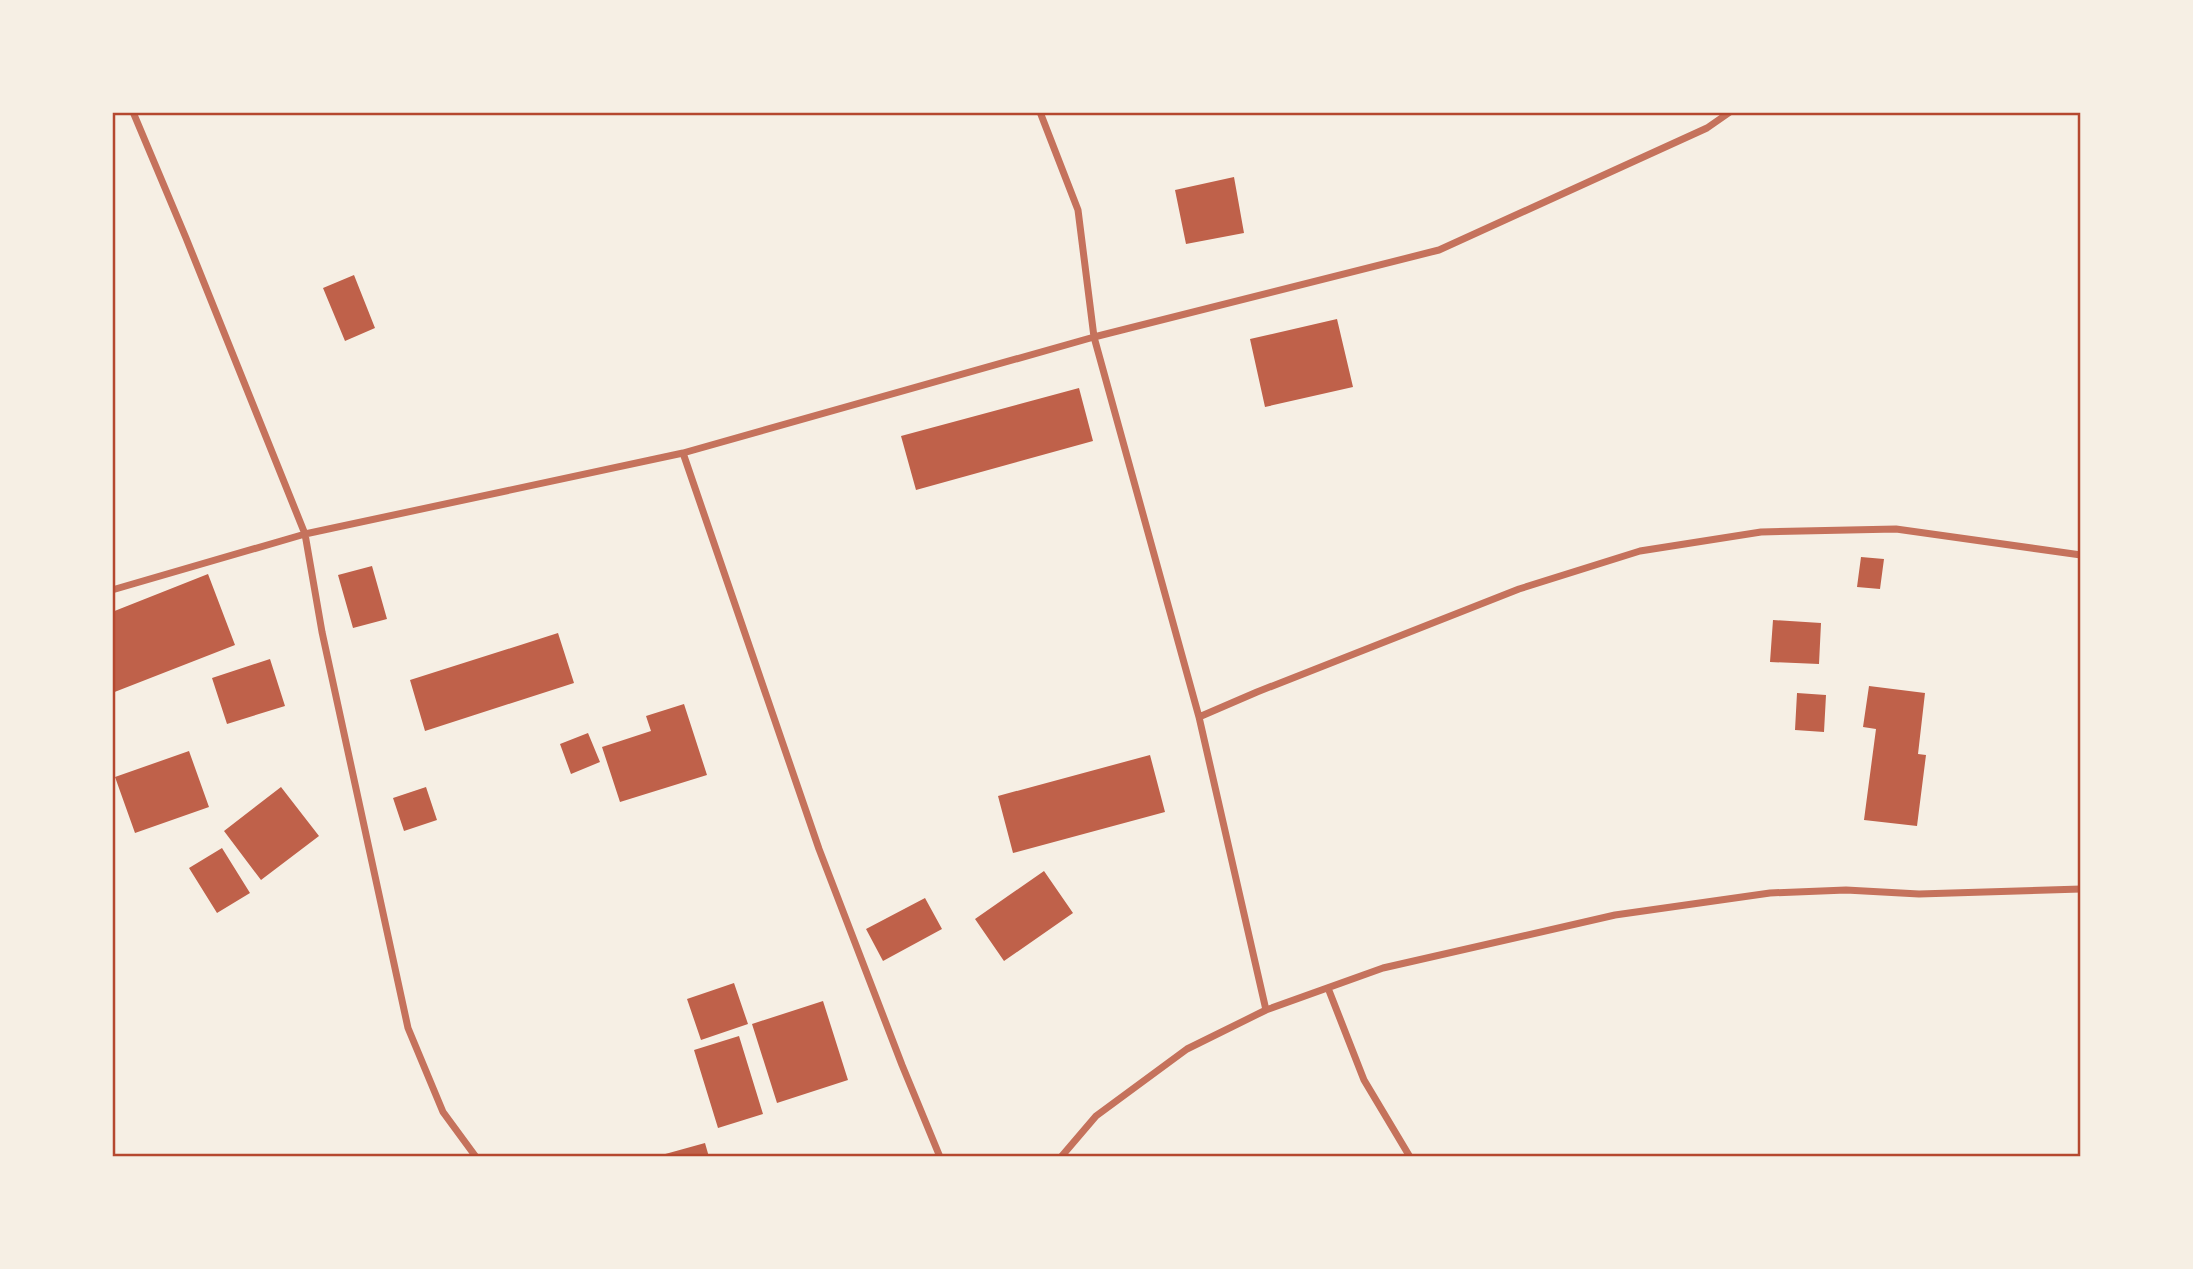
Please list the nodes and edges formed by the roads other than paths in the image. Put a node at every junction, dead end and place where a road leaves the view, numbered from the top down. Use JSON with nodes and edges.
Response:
{"nodes":[{"id":1,"x":133,"y":112,"type":"edge"},
{"id":2,"x":1040,"y":112,"type":"edge"},
{"id":3,"x":1730,"y":112,"type":"edge"},
{"id":4,"x":1094,"y":337,"type":"junction"},
{"id":5,"x":683,"y":453,"type":"junction"},
{"id":6,"x":304,"y":534,"type":"junction"},
{"id":7,"x":2081,"y":555,"type":"edge"},
{"id":8,"x":112,"y":590,"type":"edge"},
{"id":9,"x":1199,"y":717,"type":"junction"},
{"id":10,"x":2081,"y":889,"type":"edge"},
{"id":11,"x":1328,"y":988,"type":"junction"},
{"id":12,"x":1266,"y":1010,"type":"junction"},
{"id":13,"x":476,"y":1157,"type":"edge"},
{"id":14,"x":940,"y":1157,"type":"edge"},
{"id":15,"x":1061,"y":1157,"type":"edge"},
{"id":16,"x":1410,"y":1157,"type":"edge"}],
"edges":[{"from":1,"to":6,"type":"street"},
{"from":2,"to":4,"type":"street"},
{"from":3,"to":4,"type":"street"},
{"from":4,"to":5,"type":"street"},
{"from":4,"to":9,"type":"street"},
{"from":5,"to":6,"type":"street"},
{"from":5,"to":14,"type":"street"},
{"from":6,"to":8,"type":"street"},
{"from":6,"to":13,"type":"street"},
{"from":7,"to":9,"type":"street"},
{"from":9,"to":12,"type":"street"},
{"from":10,"to":11,"type":"street"},
{"from":11,"to":12,"type":"street"},
{"from":11,"to":16,"type":"street"},
{"from":12,"to":15,"type":"street"}]}
